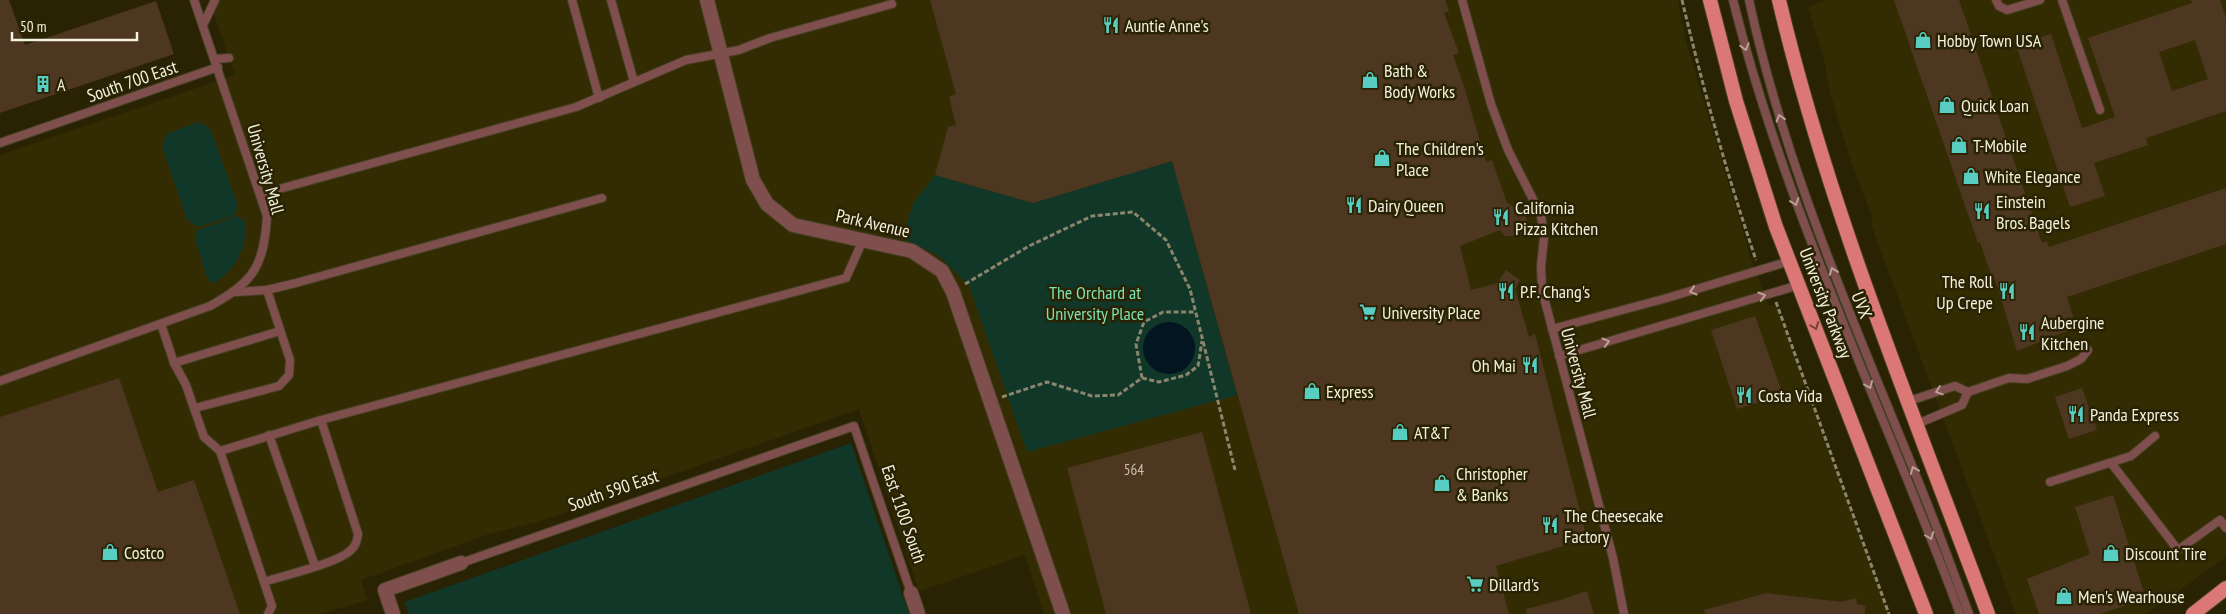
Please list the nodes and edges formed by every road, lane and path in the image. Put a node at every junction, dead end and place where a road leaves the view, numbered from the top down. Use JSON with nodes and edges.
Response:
{"nodes":[{"id":1,"x":194,"y":0,"type":"edge"},
{"id":2,"x":216,"y":0,"type":"edge"},
{"id":3,"x":572,"y":0,"type":"edge"},
{"id":4,"x":612,"y":0,"type":"edge"},
{"id":5,"x":707,"y":0,"type":"edge"},
{"id":6,"x":1462,"y":0,"type":"edge"},
{"id":7,"x":1682,"y":0,"type":"edge"},
{"id":8,"x":1710,"y":0,"type":"edge"},
{"id":9,"x":1733,"y":0,"type":"edge"},
{"id":10,"x":1748,"y":0,"type":"edge"},
{"id":11,"x":1779,"y":0,"type":"edge"},
{"id":12,"x":1996,"y":0,"type":"edge"},
{"id":13,"x":2040,"y":0,"type":"edge"},
{"id":14,"x":2062,"y":0,"type":"edge"},
{"id":15,"x":892,"y":4,"type":"dead end"},
{"id":16,"x":203,"y":25,"type":"junction"},
{"id":17,"x":721,"y":54,"type":"junction"},
{"id":18,"x":229,"y":58,"type":"dead end"},
{"id":19,"x":216,"y":63,"type":"junction"},
{"id":20,"x":634,"y":82,"type":"junction"},
{"id":21,"x":599,"y":98,"type":"junction"},
{"id":22,"x":2100,"y":110,"type":"dead end"},
{"id":23,"x":0,"y":143,"type":"edge"},
{"id":24,"x":261,"y":194,"type":"junction"},
{"id":25,"x":602,"y":198,"type":"dead end"},
{"id":26,"x":863,"y":240,"type":"junction"},
{"id":27,"x":1755,"y":257,"type":"dead end"},
{"id":28,"x":1790,"y":261,"type":"junction"},
{"id":29,"x":1799,"y":285,"type":"junction"},
{"id":30,"x":267,"y":290,"type":"junction"},
{"id":31,"x":236,"y":292,"type":"junction"},
{"id":32,"x":953,"y":292,"type":"junction"},
{"id":33,"x":1777,"y":307,"type":"dead end"},
{"id":34,"x":1196,"y":312,"type":"junction"},
{"id":35,"x":161,"y":324,"type":"junction"},
{"id":36,"x":1552,"y":330,"type":"junction"},
{"id":37,"x":280,"y":331,"type":"junction"},
{"id":38,"x":1202,"y":338,"type":"junction"},
{"id":39,"x":2088,"y":350,"type":"dead end"},
{"id":40,"x":1559,"y":356,"type":"junction"},
{"id":41,"x":174,"y":363,"type":"junction"},
{"id":42,"x":1142,"y":378,"type":"junction"},
{"id":43,"x":0,"y":381,"type":"edge"},
{"id":44,"x":1968,"y":392,"type":"junction"},
{"id":45,"x":990,"y":401,"type":"junction"},
{"id":46,"x":1909,"y":401,"type":"junction"},
{"id":47,"x":195,"y":408,"type":"junction"},
{"id":48,"x":321,"y":420,"type":"junction"},
{"id":49,"x":1917,"y":424,"type":"junction"},
{"id":50,"x":854,"y":426,"type":"joint"},
{"id":51,"x":270,"y":436,"type":"junction"},
{"id":52,"x":2155,"y":436,"type":"dead end"},
{"id":53,"x":220,"y":451,"type":"junction"},
{"id":54,"x":2112,"y":464,"type":"junction"},
{"id":55,"x":1235,"y":470,"type":"dead end"},
{"id":56,"x":2050,"y":482,"type":"dead end"},
{"id":57,"x":2226,"y":528,"type":"edge"},
{"id":58,"x":461,"y":563,"type":"joint"},
{"id":59,"x":314,"y":566,"type":"junction"},
{"id":60,"x":264,"y":582,"type":"junction"},
{"id":61,"x":2226,"y":588,"type":"edge"},
{"id":62,"x":911,"y":592,"type":"joint"},
{"id":63,"x":268,"y":614,"type":"edge"},
{"id":64,"x":393,"y":614,"type":"edge"},
{"id":65,"x":918,"y":614,"type":"edge"},
{"id":66,"x":1063,"y":614,"type":"edge"},
{"id":67,"x":1624,"y":614,"type":"edge"},
{"id":68,"x":1889,"y":614,"type":"edge"},
{"id":69,"x":1926,"y":614,"type":"edge"},
{"id":70,"x":1960,"y":614,"type":"edge"},
{"id":71,"x":1969,"y":614,"type":"edge"},
{"id":72,"x":1988,"y":614,"type":"edge"},
{"id":73,"x":2193,"y":614,"type":"edge"}],
"edges":[{"from":1,"to":16,"type":"lane","name":"University Mall"},
{"from":2,"to":16,"type":"lane"},
{"from":3,"to":21,"type":"lane"},
{"from":4,"to":20,"type":"lane"},
{"from":5,"to":17,"type":"street","name":"Park Avenue"},
{"from":6,"to":36,"type":"lane","name":"University Mall"},
{"from":7,"to":27,"type":"path"},
{"from":8,"to":28,"type":"main road","name":"University Parkway"},
{"from":9,"to":70,"type":"lane","one_way":true},
{"from":71,"to":10,"type":"lane","name":"UVX","one_way":true},
{"from":11,"to":46,"type":"main road"},
{"from":12,"to":13,"type":"lane"},
{"from":14,"to":22,"type":"lane"},
{"from":15,"to":17,"type":"lane"},
{"from":16,"to":19,"type":"lane","name":"University Mall"},
{"from":17,"to":20,"type":"lane"},
{"from":17,"to":26,"type":"street","name":"Park Avenue"},
{"from":18,"to":19,"type":"lane","name":"South 700 East"},
{"from":19,"to":23,"type":"lane","name":"South 700 East"},
{"from":19,"to":24,"type":"lane","name":"University Mall"},
{"from":20,"to":21,"type":"lane"},
{"from":21,"to":24,"type":"lane"},
{"from":24,"to":31,"type":"lane","name":"University Mall"},
{"from":25,"to":30,"type":"lane"},
{"from":26,"to":32,"type":"street","name":"Park Avenue"},
{"from":26,"to":48,"type":"lane"},
{"from":28,"to":29,"type":"main road","name":"University Parkway"},
{"from":28,"to":36,"type":"lane","one_way":true},
{"from":40,"to":29,"type":"lane","one_way":true},
{"from":29,"to":69,"type":"main road","name":"University Parkway","one_way":true},
{"from":30,"to":31,"type":"lane"},
{"from":30,"to":37,"type":"lane"},
{"from":31,"to":35,"type":"lane","name":"University Mall"},
{"from":32,"to":34,"type":"path"},
{"from":32,"to":45,"type":"street","name":"Park Avenue"},
{"from":33,"to":68,"type":"path"},
{"from":34,"to":38,"type":"path"},
{"from":34,"to":42,"type":"path"},
{"from":35,"to":41,"type":"lane"},
{"from":35,"to":43,"type":"lane","name":"University Mall"},
{"from":36,"to":40,"type":"lane","name":"University Mall"},
{"from":37,"to":41,"type":"lane"},
{"from":37,"to":47,"type":"lane"},
{"from":38,"to":42,"type":"path"},
{"from":38,"to":55,"type":"path"},
{"from":39,"to":44,"type":"lane"},
{"from":40,"to":67,"type":"lane","name":"University Mall"},
{"from":41,"to":47,"type":"lane"},
{"from":42,"to":45,"type":"path"},
{"from":44,"to":46,"type":"lane","one_way":true},
{"from":44,"to":49,"type":"lane"},
{"from":45,"to":66,"type":"street","name":"Park Avenue"},
{"from":46,"to":49,"type":"main road"},
{"from":47,"to":53,"type":"lane"},
{"from":48,"to":51,"type":"lane"},
{"from":48,"to":59,"type":"lane"},
{"from":49,"to":72,"type":"main road"},
{"from":50,"to":58,"type":"lane","name":"South 590 East"},
{"from":50,"to":62,"type":"lane","name":"East 1100 South"},
{"from":51,"to":53,"type":"lane"},
{"from":51,"to":59,"type":"lane"},
{"from":52,"to":54,"type":"lane"},
{"from":53,"to":60,"type":"lane"},
{"from":54,"to":56,"type":"lane"},
{"from":54,"to":57,"type":"lane"},
{"from":58,"to":64,"type":"street","name":"South 590 East"},
{"from":59,"to":60,"type":"lane"},
{"from":60,"to":63,"type":"lane"},
{"from":61,"to":73,"type":"main road"},
{"from":62,"to":65,"type":"street","name":"East 1100 South"}]}
